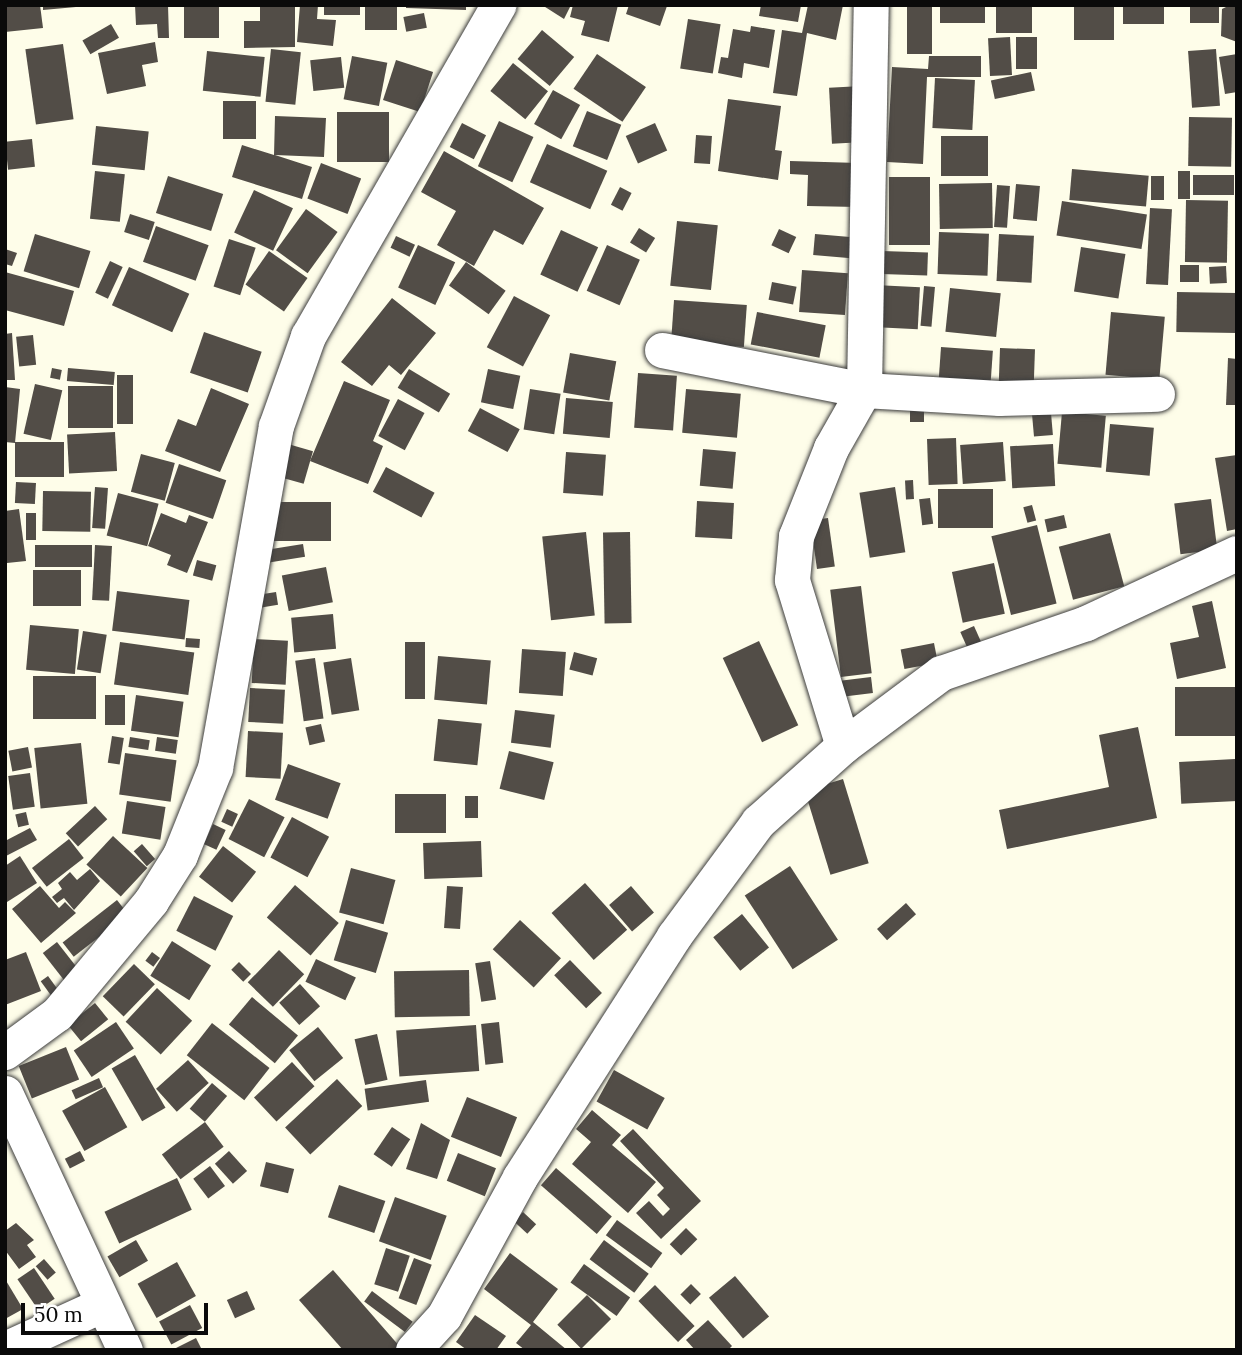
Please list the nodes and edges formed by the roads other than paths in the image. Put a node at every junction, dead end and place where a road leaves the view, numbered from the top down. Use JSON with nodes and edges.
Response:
{"nodes":[{"id":1,"x":498,"y":5,"type":"edge"},
{"id":2,"x":871,"y":5,"type":"edge"},
{"id":3,"x":662,"y":350,"type":"dead end"},
{"id":4,"x":864,"y":390,"type":"junction"},
{"id":5,"x":1157,"y":394,"type":"dead end"},
{"id":6,"x":1237,"y":553,"type":"edge"},
{"id":7,"x":843,"y":746,"type":"junction"},
{"id":8,"x":5,"y":1052,"type":"edge"},
{"id":9,"x":5,"y":1093,"type":"edge"},
{"id":10,"x":101,"y":1305,"type":"junction"},
{"id":11,"x":5,"y":1349,"type":"edge"},
{"id":12,"x":125,"y":1350,"type":"edge"},
{"id":13,"x":412,"y":1350,"type":"edge"}],
"edges":[{"from":1,"to":8,"type":"street"},
{"from":2,"to":4,"type":"street"},
{"from":3,"to":4,"type":"street"},
{"from":4,"to":5,"type":"street"},
{"from":4,"to":7,"type":"street"},
{"from":6,"to":7,"type":"street"},
{"from":7,"to":13,"type":"street"},
{"from":9,"to":10,"type":"street"},
{"from":10,"to":11,"type":"street"},
{"from":10,"to":12,"type":"street"}]}
